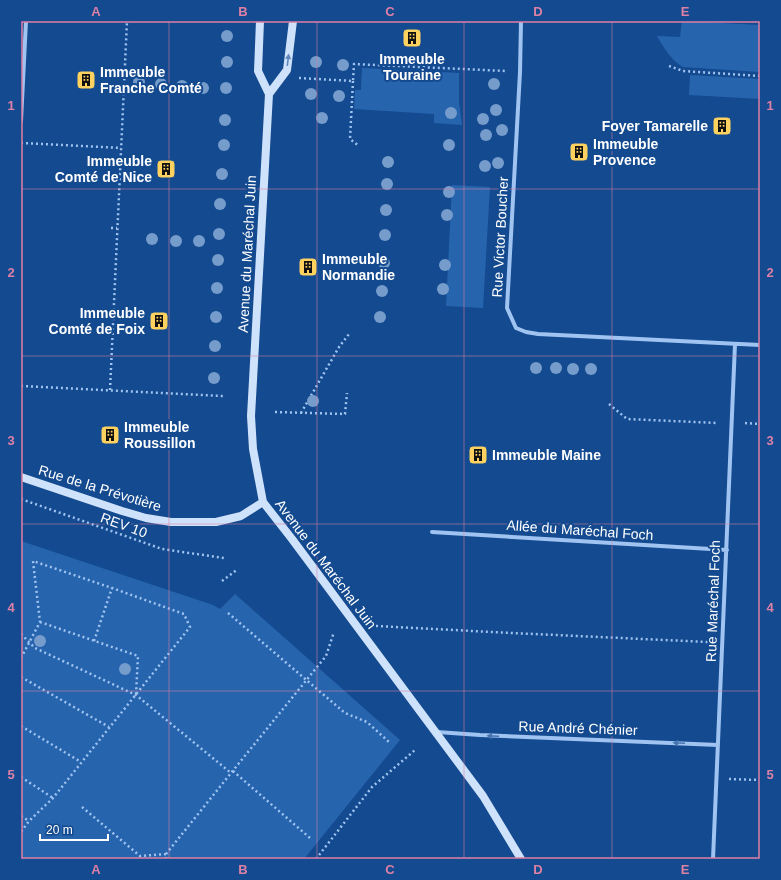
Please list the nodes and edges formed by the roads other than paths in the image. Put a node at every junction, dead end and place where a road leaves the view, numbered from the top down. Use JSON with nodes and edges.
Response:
{"nodes":[{"id":1,"x":26,"y":21,"type":"edge"},
{"id":2,"x":260,"y":21,"type":"edge"},
{"id":3,"x":293,"y":21,"type":"edge"},
{"id":4,"x":521,"y":21,"type":"edge"},
{"id":5,"x":270,"y":94,"type":"junction"},
{"id":6,"x":21,"y":121,"type":"edge"},
{"id":7,"x":735,"y":344,"type":"junction"},
{"id":8,"x":760,"y":345,"type":"edge"},
{"id":9,"x":21,"y":477,"type":"edge"},
{"id":10,"x":263,"y":502,"type":"junction"},
{"id":11,"x":432,"y":532,"type":"dead end"},
{"id":12,"x":726,"y":550,"type":"junction"},
{"id":13,"x":437,"y":732,"type":"junction"},
{"id":14,"x":718,"y":745,"type":"junction"},
{"id":15,"x":521,"y":859,"type":"edge"},
{"id":16,"x":713,"y":859,"type":"edge"}],
"edges":[{"from":1,"to":6,"type":"street"},
{"from":2,"to":5,"type":"street"},
{"from":5,"to":3,"type":"street","one_way":true},
{"from":4,"to":7,"type":"street","name":"Rue Victor Boucher"},
{"from":5,"to":10,"type":"street","name":"Avenue du Maréchal Juin"},
{"from":7,"to":8,"type":"street","name":"Rue Victor Boucher"},
{"from":7,"to":12,"type":"street","name":"Rue Maréchal Foch"},
{"from":9,"to":10,"type":"street","name":"Rue de la Prévotière"},
{"from":10,"to":13,"type":"street","name":"Avenue du Maréchal Juin"},
{"from":11,"to":12,"type":"street","name":"Allée du Maréchal Foch"},
{"from":12,"to":14,"type":"street","name":"Rue Maréchal Foch"},
{"from":14,"to":13,"type":"street","name":"Rue André Chénier","one_way":true},
{"from":13,"to":15,"type":"street","name":"Avenue du Maréchal Juin"},
{"from":14,"to":16,"type":"street","name":"Rue Maréchal Foch"}]}
